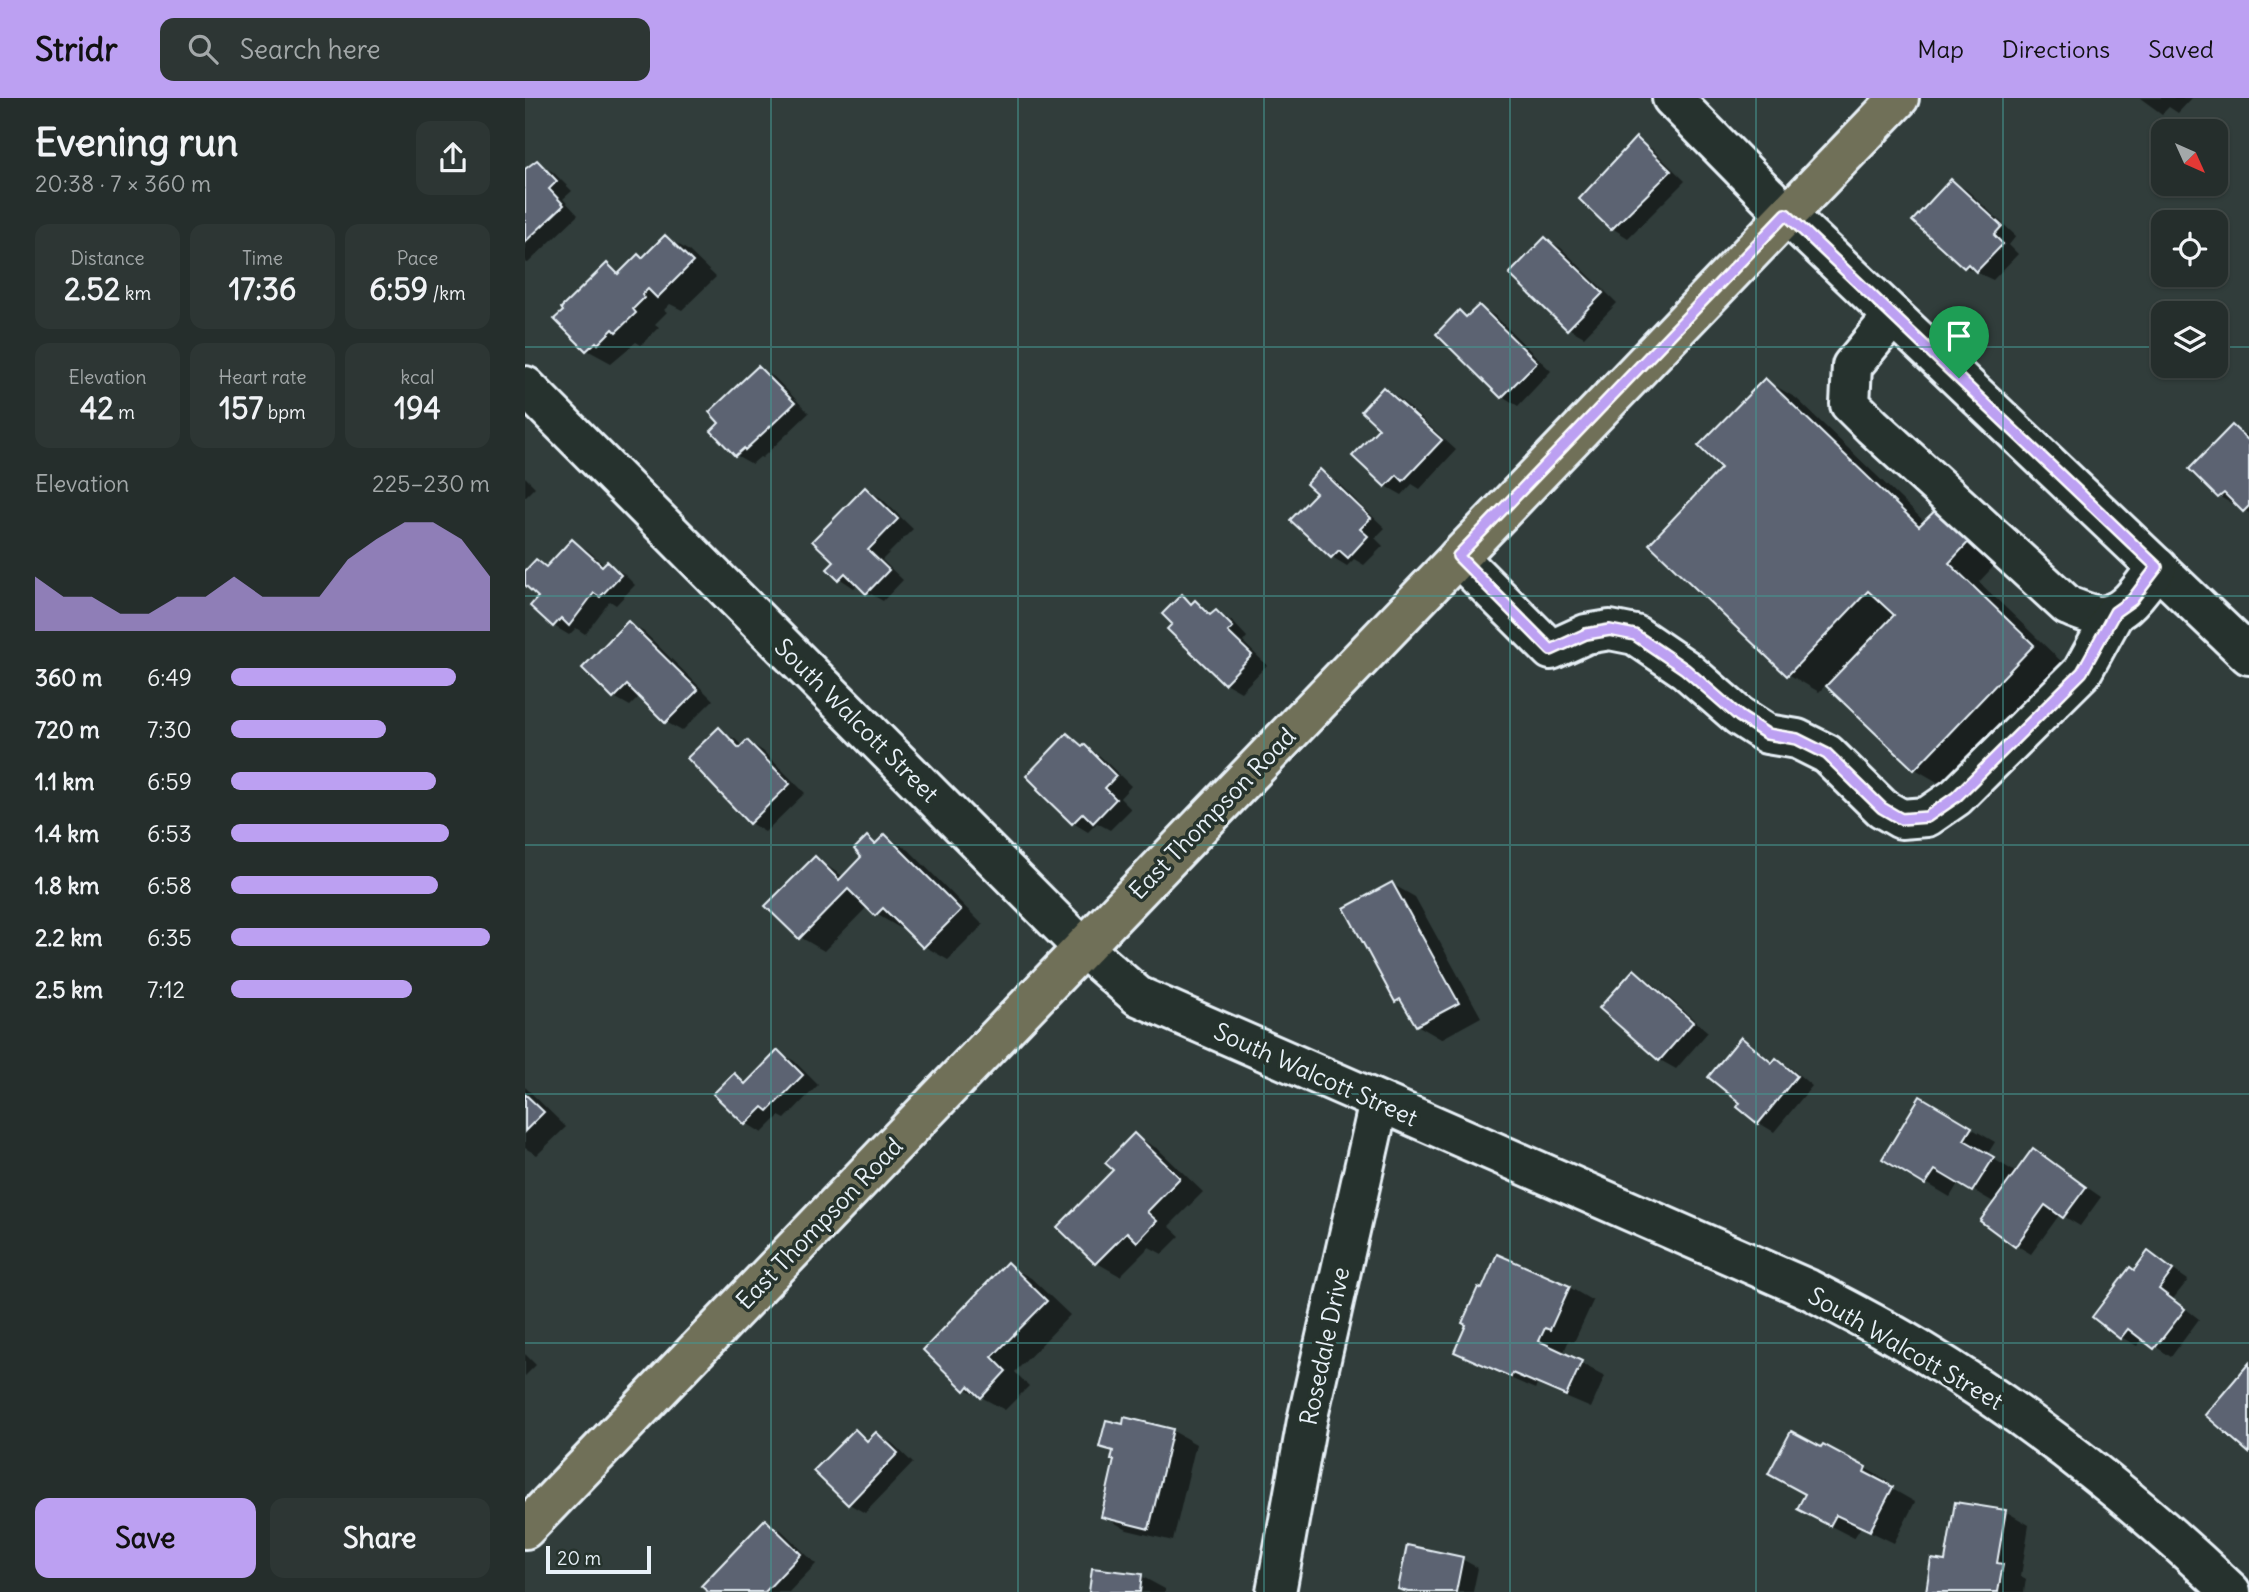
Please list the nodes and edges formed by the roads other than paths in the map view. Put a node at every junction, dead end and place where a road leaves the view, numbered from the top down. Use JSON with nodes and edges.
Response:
{"nodes":[{"id":1,"x":1672,"y":98,"type":"edge"},
{"id":2,"x":1899,"y":98,"type":"edge"},
{"id":3,"x":1786,"y":214,"type":"junction"},
{"id":4,"x":1893,"y":316,"type":"junction"},
{"id":5,"x":525,"y":386,"type":"edge"},
{"id":6,"x":1458,"y":556,"type":"junction"},
{"id":7,"x":2157,"y":567,"type":"junction"},
{"id":8,"x":2115,"y":612,"type":"junction"},
{"id":9,"x":2249,"y":655,"type":"edge"},
{"id":10,"x":1083,"y":948,"type":"junction"},
{"id":11,"x":1379,"y":1101,"type":"junction"},
{"id":12,"x":525,"y":1529,"type":"edge"},
{"id":13,"x":2227,"y":1590,"type":"edge"},
{"id":14,"x":1276,"y":1592,"type":"edge"}],
"edges":[{"from":1,"to":3,"type":"street"},
{"from":2,"to":3,"type":"main road","name":"East Thompson Road"},
{"from":3,"to":4,"type":"street"},
{"from":3,"to":6,"type":"main road","name":"East Thompson Road"},
{"from":4,"to":7,"type":"street"},
{"from":4,"to":8,"type":"street"},
{"from":5,"to":10,"type":"street","name":"South Walcott Street"},
{"from":6,"to":8,"type":"street"},
{"from":6,"to":10,"type":"main road","name":"East Thompson Road"},
{"from":7,"to":8,"type":"street"},
{"from":7,"to":9,"type":"street"},
{"from":10,"to":11,"type":"street","name":"South Walcott Street"},
{"from":10,"to":12,"type":"main road","name":"East Thompson Road"},
{"from":11,"to":13,"type":"street","name":"South Walcott Street"},
{"from":11,"to":14,"type":"street","name":"Rosedale Drive"}]}
